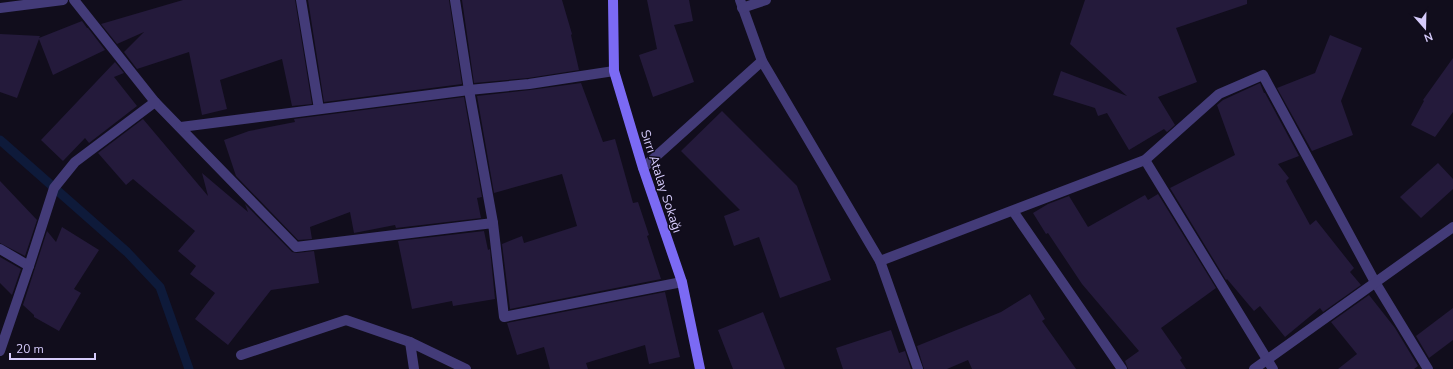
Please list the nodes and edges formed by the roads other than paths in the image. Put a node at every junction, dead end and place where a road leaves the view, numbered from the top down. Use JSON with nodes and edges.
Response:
{"nodes":[{"id":1,"x":63,"y":0,"type":"edge"},
{"id":2,"x":74,"y":0,"type":"edge"},
{"id":3,"x":301,"y":0,"type":"edge"},
{"id":4,"x":456,"y":0,"type":"edge"},
{"id":5,"x":613,"y":0,"type":"edge"},
{"id":6,"x":766,"y":0,"type":"edge"},
{"id":7,"x":741,"y":4,"type":"edge"},
{"id":8,"x":0,"y":8,"type":"edge"},
{"id":9,"x":762,"y":60,"type":"junction"},
{"id":10,"x":614,"y":71,"type":"junction"},
{"id":11,"x":469,"y":90,"type":"junction"},
{"id":12,"x":155,"y":102,"type":"junction"},
{"id":13,"x":319,"y":110,"type":"junction"},
{"id":14,"x":181,"y":127,"type":"junction"},
{"id":15,"x":1145,"y":160,"type":"junction"},
{"id":16,"x":643,"y":168,"type":"junction"},
{"id":17,"x":1013,"y":211,"type":"junction"},
{"id":18,"x":493,"y":223,"type":"junction"},
{"id":19,"x":1453,"y":227,"type":"edge"},
{"id":20,"x":0,"y":250,"type":"edge"},
{"id":21,"x":880,"y":261,"type":"junction"},
{"id":22,"x":29,"y":266,"type":"junction"},
{"id":23,"x":682,"y":282,"type":"junction"},
{"id":24,"x":1375,"y":282,"type":"junction"},
{"id":25,"x":410,"y":342,"type":"junction"},
{"id":26,"x":0,"y":352,"type":"edge"},
{"id":27,"x":241,"y":355,"type":"dead end"},
{"id":28,"x":1266,"y":360,"type":"junction"},
{"id":29,"x":414,"y":369,"type":"edge"},
{"id":30,"x":466,"y":369,"type":"edge"},
{"id":31,"x":700,"y":369,"type":"edge"},
{"id":32,"x":918,"y":369,"type":"edge"},
{"id":33,"x":1122,"y":369,"type":"edge"},
{"id":34,"x":1254,"y":369,"type":"edge"},
{"id":35,"x":1273,"y":369,"type":"edge"},
{"id":36,"x":1428,"y":369,"type":"edge"}],
"edges":[{"from":1,"to":8,"type":"street"},
{"from":2,"to":12,"type":"street"},
{"from":3,"to":13,"type":"street"},
{"from":4,"to":11,"type":"street"},
{"from":5,"to":10,"type":"main road","name":"Sırrı Atalay Sokağı"},
{"from":6,"to":7,"type":"street"},
{"from":7,"to":9,"type":"street"},
{"from":9,"to":16,"type":"street"},
{"from":9,"to":21,"type":"street"},
{"from":10,"to":11,"type":"street"},
{"from":10,"to":16,"type":"main road","name":"Sırrı Atalay Sokağı"},
{"from":11,"to":13,"type":"street"},
{"from":11,"to":18,"type":"street"},
{"from":12,"to":14,"type":"street"},
{"from":12,"to":22,"type":"street"},
{"from":13,"to":14,"type":"street"},
{"from":14,"to":18,"type":"street"},
{"from":15,"to":17,"type":"street"},
{"from":15,"to":24,"type":"street"},
{"from":15,"to":28,"type":"street"},
{"from":16,"to":23,"type":"main road","name":"Sırrı Atalay Sokağı"},
{"from":17,"to":21,"type":"street"},
{"from":17,"to":33,"type":"street"},
{"from":18,"to":23,"type":"street"},
{"from":19,"to":24,"type":"street"},
{"from":20,"to":22,"type":"street"},
{"from":21,"to":32,"type":"street"},
{"from":22,"to":26,"type":"street"},
{"from":23,"to":31,"type":"main road","name":"Sırrı Atalay Sokağı"},
{"from":24,"to":28,"type":"street"},
{"from":24,"to":36,"type":"street"},
{"from":25,"to":27,"type":"street"},
{"from":25,"to":29,"type":"street"},
{"from":25,"to":30,"type":"street"},
{"from":28,"to":34,"type":"street"},
{"from":28,"to":35,"type":"street"}]}
